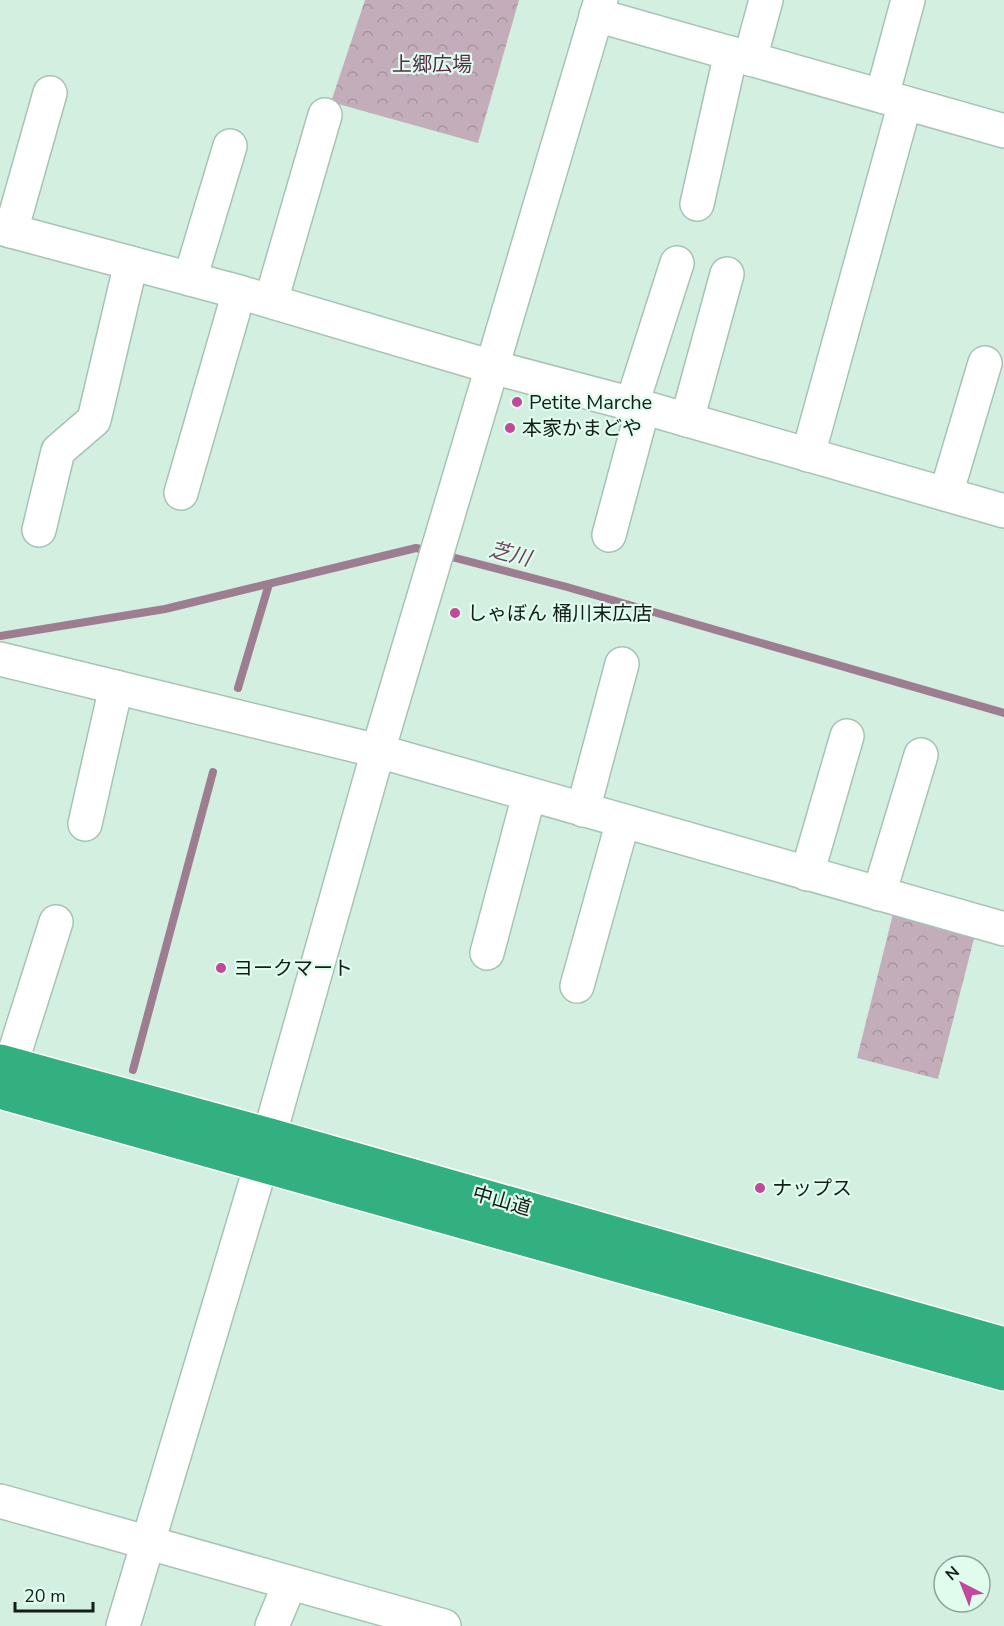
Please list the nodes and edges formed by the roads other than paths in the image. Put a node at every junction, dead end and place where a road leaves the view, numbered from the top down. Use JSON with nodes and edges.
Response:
{"nodes":[{"id":1,"x":766,"y":0,"type":"edge"},
{"id":2,"x":908,"y":0,"type":"edge"},
{"id":3,"x":598,"y":8,"type":"edge"},
{"id":4,"x":740,"y":56,"type":"junction"},
{"id":5,"x":50,"y":93,"type":"dead end"},
{"id":6,"x":893,"y":99,"type":"junction"},
{"id":7,"x":326,"y":115,"type":"dead end"},
{"id":8,"x":1004,"y":131,"type":"edge"},
{"id":9,"x":230,"y":146,"type":"dead end"},
{"id":10,"x":697,"y":204,"type":"dead end"},
{"id":11,"x":5,"y":229,"type":"edge"},
{"id":12,"x":131,"y":263,"type":"junction"},
{"id":13,"x":676,"y":263,"type":"dead end"},
{"id":14,"x":727,"y":274,"type":"dead end"},
{"id":15,"x":190,"y":279,"type":"junction"},
{"id":16,"x":239,"y":292,"type":"junction"},
{"id":17,"x":271,"y":301,"type":"junction"},
{"id":18,"x":985,"y":363,"type":"dead end"},
{"id":19,"x":492,"y":367,"type":"junction"},
{"id":20,"x":638,"y":406,"type":"junction"},
{"id":21,"x":687,"y":420,"type":"junction"},
{"id":22,"x":808,"y":454,"type":"junction"},
{"id":23,"x":181,"y":493,"type":"dead end"},
{"id":24,"x":946,"y":494,"type":"junction"},
{"id":25,"x":1004,"y":511,"type":"edge"},
{"id":26,"x":39,"y":530,"type":"dead end"},
{"id":27,"x":609,"y":535,"type":"dead end"},
{"id":28,"x":622,"y":664,"type":"dead end"},
{"id":29,"x":3,"y":666,"type":"edge"},
{"id":30,"x":116,"y":687,"type":"junction"},
{"id":31,"x":847,"y":736,"type":"dead end"},
{"id":32,"x":378,"y":751,"type":"junction"},
{"id":33,"x":921,"y":755,"type":"dead end"},
{"id":34,"x":530,"y":795,"type":"junction"},
{"id":35,"x":583,"y":810,"type":"junction"},
{"id":36,"x":623,"y":821,"type":"junction"},
{"id":37,"x":85,"y":824,"type":"dead end"},
{"id":38,"x":807,"y":874,"type":"junction"},
{"id":39,"x":879,"y":894,"type":"junction"},
{"id":40,"x":56,"y":922,"type":"dead end"},
{"id":41,"x":1004,"y":928,"type":"edge"},
{"id":42,"x":488,"y":953,"type":"dead end"},
{"id":43,"x":577,"y":986,"type":"dead end"},
{"id":44,"x":4,"y":1072,"type":"edge"},
{"id":45,"x":266,"y":1150,"type":"junction"},
{"id":46,"x":1004,"y":1344,"type":"edge"},
{"id":47,"x":1004,"y":1374,"type":"edge"},
{"id":48,"x":0,"y":1501,"type":"edge"},
{"id":49,"x":148,"y":1543,"type":"junction"},
{"id":50,"x":290,"y":1583,"type":"junction"},
{"id":51,"x":123,"y":1626,"type":"edge"},
{"id":52,"x":272,"y":1626,"type":"edge"},
{"id":53,"x":444,"y":1626,"type":"edge"}],
"edges":[{"from":1,"to":4,"type":"street"},
{"from":2,"to":6,"type":"street"},
{"from":3,"to":4,"type":"street"},
{"from":3,"to":19,"type":"street"},
{"from":4,"to":6,"type":"street"},
{"from":4,"to":10,"type":"street"},
{"from":5,"to":11,"type":"street"},
{"from":6,"to":8,"type":"street"},
{"from":6,"to":22,"type":"street"},
{"from":7,"to":17,"type":"street"},
{"from":9,"to":15,"type":"street"},
{"from":11,"to":12,"type":"street"},
{"from":12,"to":15,"type":"street"},
{"from":12,"to":26,"type":"street"},
{"from":13,"to":20,"type":"street"},
{"from":14,"to":21,"type":"street"},
{"from":15,"to":16,"type":"street"},
{"from":16,"to":17,"type":"street"},
{"from":16,"to":23,"type":"street"},
{"from":17,"to":19,"type":"street"},
{"from":18,"to":24,"type":"street"},
{"from":19,"to":20,"type":"street"},
{"from":19,"to":32,"type":"street"},
{"from":20,"to":21,"type":"street"},
{"from":20,"to":27,"type":"street"},
{"from":21,"to":22,"type":"street"},
{"from":22,"to":24,"type":"street"},
{"from":24,"to":25,"type":"street"},
{"from":28,"to":35,"type":"street"},
{"from":29,"to":30,"type":"street"},
{"from":30,"to":32,"type":"street"},
{"from":30,"to":37,"type":"street"},
{"from":31,"to":38,"type":"street"},
{"from":32,"to":34,"type":"street"},
{"from":32,"to":45,"type":"street"},
{"from":33,"to":39,"type":"street"},
{"from":34,"to":35,"type":"street"},
{"from":34,"to":42,"type":"street"},
{"from":35,"to":36,"type":"street"},
{"from":36,"to":38,"type":"street"},
{"from":36,"to":43,"type":"street"},
{"from":38,"to":39,"type":"street"},
{"from":39,"to":41,"type":"street"},
{"from":40,"to":44,"type":"street"},
{"from":44,"to":45,"type":"highway","name":"中山道"},
{"from":45,"to":46,"type":"highway","name":"中山道"},
{"from":45,"to":47,"type":"highway","name":"中山道"},
{"from":45,"to":49,"type":"street"},
{"from":48,"to":49,"type":"street"},
{"from":49,"to":50,"type":"street"},
{"from":49,"to":51,"type":"street"},
{"from":50,"to":52,"type":"street"},
{"from":50,"to":53,"type":"street"}]}
